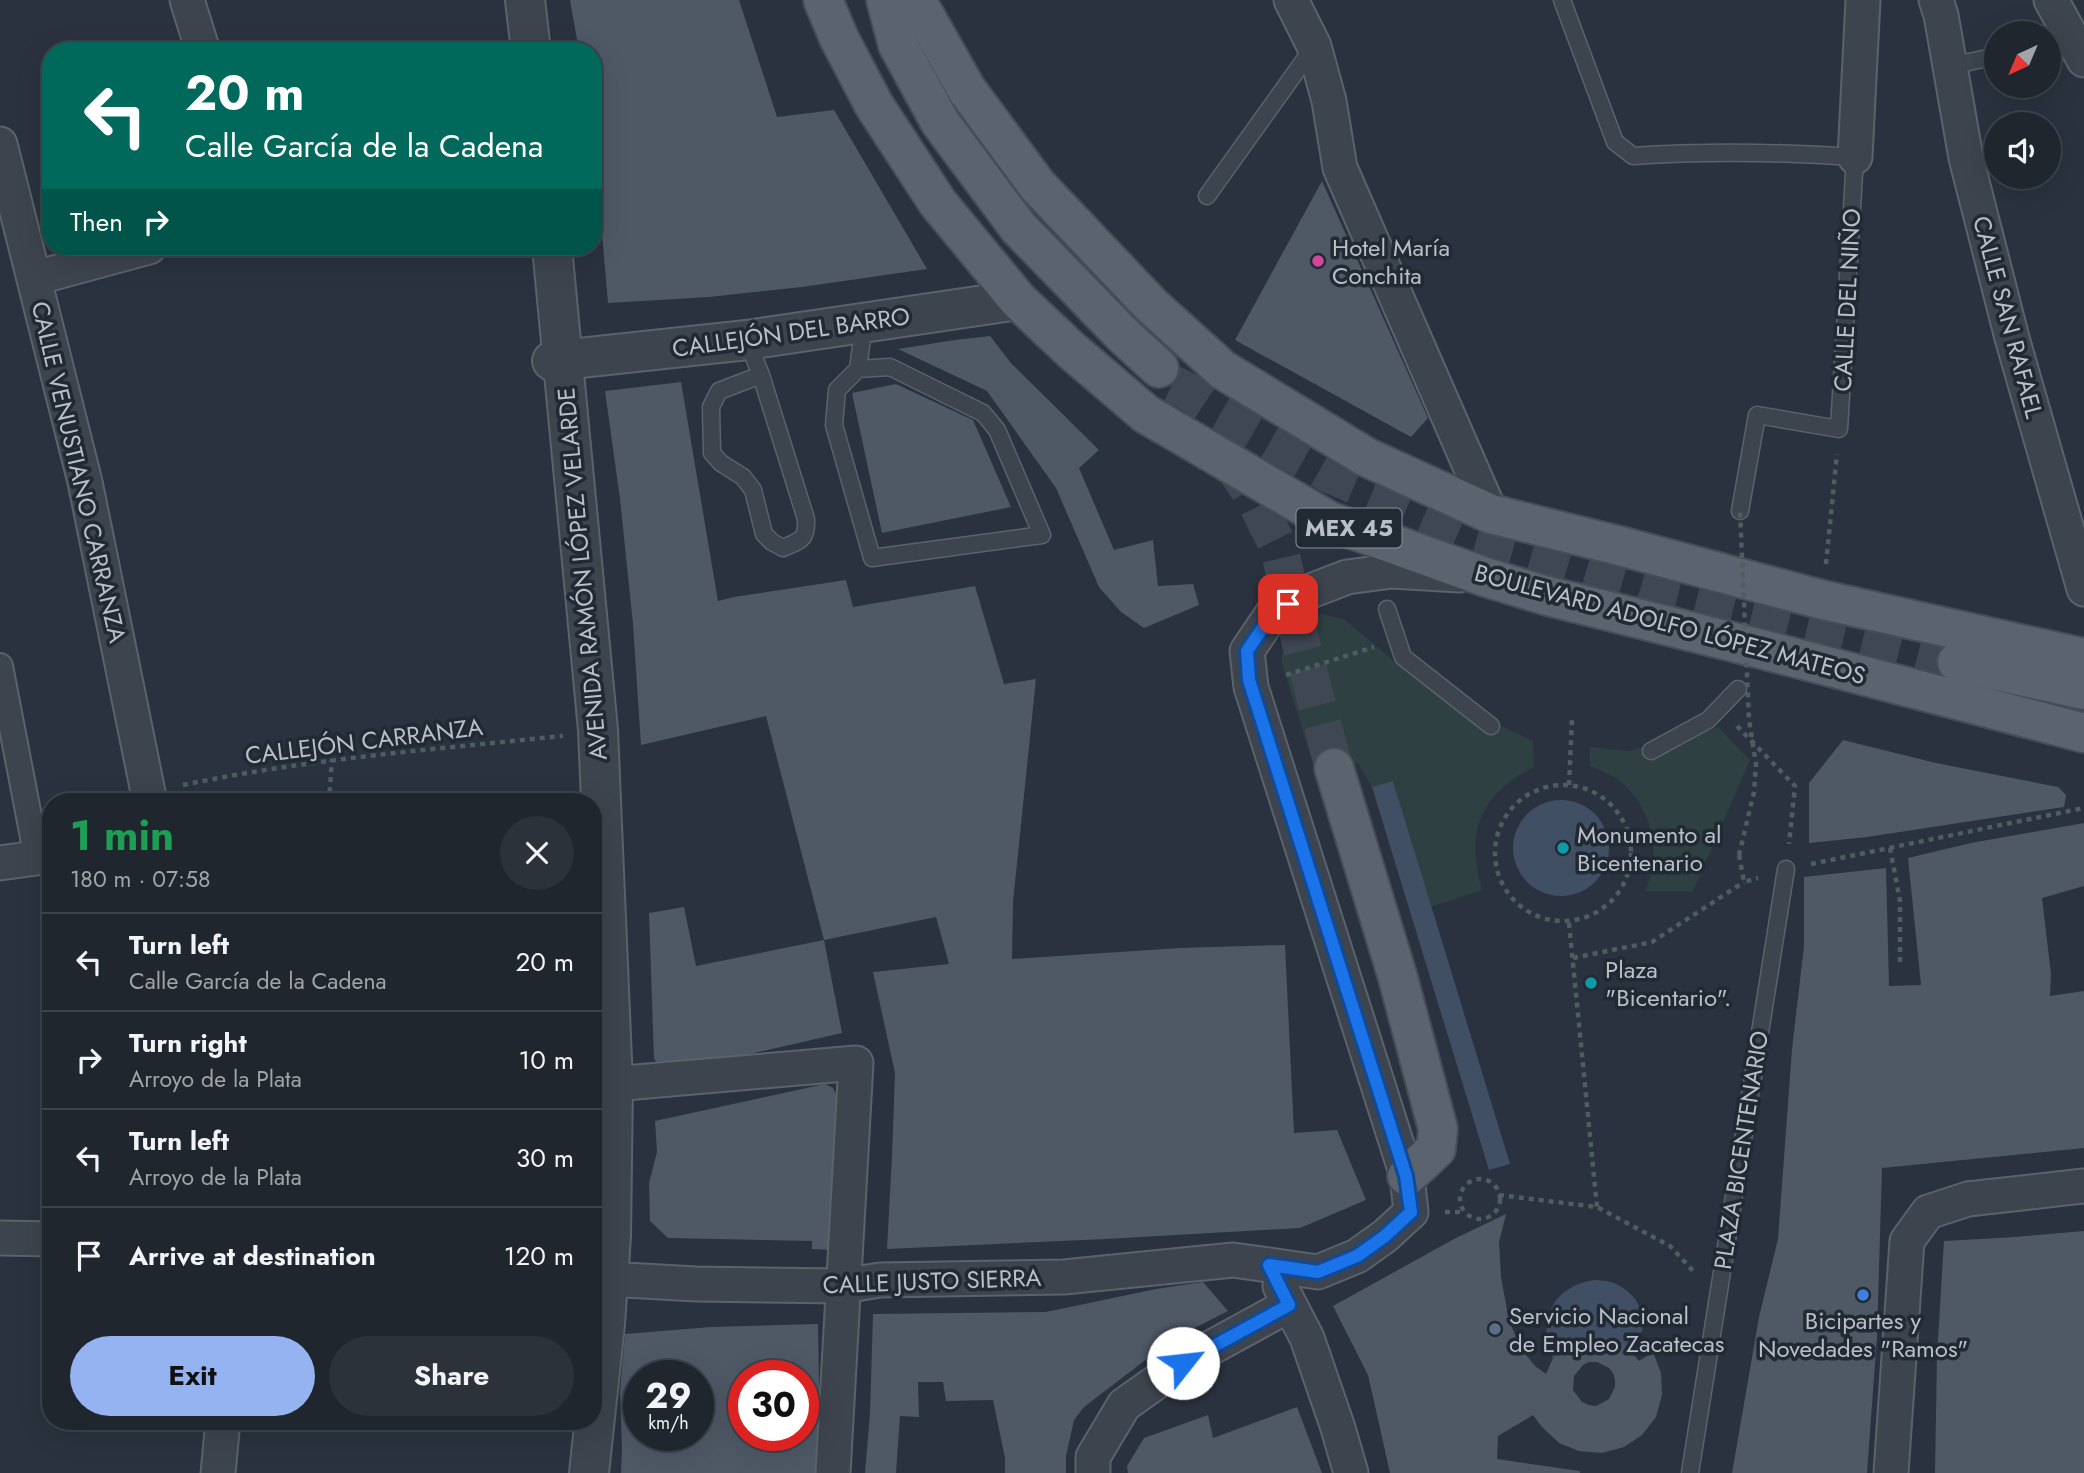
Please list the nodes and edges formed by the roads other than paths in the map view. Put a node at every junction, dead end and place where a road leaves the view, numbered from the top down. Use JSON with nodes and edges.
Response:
{"nodes":[{"id":1,"x":187,"y":0,"type":"edge"},
{"id":2,"x":513,"y":0,"type":"edge"},
{"id":3,"x":525,"y":0,"type":"edge"},
{"id":4,"x":823,"y":0,"type":"edge"},
{"id":5,"x":886,"y":0,"type":"edge"},
{"id":6,"x":916,"y":0,"type":"edge"},
{"id":7,"x":1291,"y":0,"type":"edge"},
{"id":8,"x":1562,"y":0,"type":"edge"},
{"id":9,"x":1863,"y":0,"type":"edge"},
{"id":10,"x":1936,"y":0,"type":"edge"},
{"id":11,"x":2051,"y":0,"type":"edge"},
{"id":12,"x":200,"y":42,"type":"edge"},
{"id":13,"x":518,"y":42,"type":"edge"},
{"id":14,"x":530,"y":42,"type":"edge"},
{"id":15,"x":2067,"y":44,"type":"edge"},
{"id":16,"x":1314,"y":46,"type":"junction"},
{"id":17,"x":1984,"y":59,"type":"edge"},
{"id":18,"x":1950,"y":66,"type":"junction"},
{"id":19,"x":0,"y":144,"type":"edge"},
{"id":20,"x":1855,"y":157,"type":"junction"},
{"id":21,"x":1207,"y":196,"type":"dead end"},
{"id":22,"x":116,"y":256,"type":"edge"},
{"id":23,"x":540,"y":256,"type":"edge"},
{"id":24,"x":552,"y":256,"type":"edge"},
{"id":25,"x":35,"y":278,"type":"junction"},
{"id":26,"x":1018,"y":300,"type":"junction"},
{"id":27,"x":864,"y":323,"type":"junction"},
{"id":28,"x":747,"y":340,"type":"junction"},
{"id":29,"x":557,"y":360,"type":"junction"},
{"id":30,"x":1159,"y":368,"type":"tunnel mouth"},
{"id":31,"x":858,"y":369,"type":"junction"},
{"id":32,"x":761,"y":375,"type":"junction"},
{"id":33,"x":1740,"y":511,"type":"road end"},
{"id":34,"x":1491,"y":514,"type":"junction"},
{"id":35,"x":1485,"y":577,"type":"junction"},
{"id":36,"x":2084,"y":589,"type":"edge"},
{"id":37,"x":1387,"y":609,"type":"dead end"},
{"id":38,"x":2084,"y":658,"type":"edge"},
{"id":39,"x":1956,"y":662,"type":"tunnel mouth"},
{"id":40,"x":0,"y":666,"type":"edge"},
{"id":41,"x":1738,"y":689,"type":"dead end"},
{"id":42,"x":2084,"y":691,"type":"edge"},
{"id":43,"x":1492,"y":726,"type":"dead end"},
{"id":44,"x":2084,"y":733,"type":"edge"},
{"id":45,"x":1651,"y":751,"type":"dead end"},
{"id":46,"x":1334,"y":768,"type":"tunnel mouth"},
{"id":47,"x":148,"y":793,"type":"edge"},
{"id":48,"x":588,"y":793,"type":"edge"},
{"id":49,"x":601,"y":793,"type":"edge"},
{"id":50,"x":602,"y":824,"type":"edge"},
{"id":51,"x":42,"y":848,"type":"edge"},
{"id":52,"x":42,"y":857,"type":"edge"},
{"id":53,"x":0,"y":863,"type":"edge"},
{"id":54,"x":1786,"y":869,"type":"road end"},
{"id":55,"x":613,"y":1084,"type":"junction"},
{"id":56,"x":1406,"y":1176,"type":"junction"},
{"id":57,"x":2084,"y":1186,"type":"edge"},
{"id":58,"x":0,"y":1238,"type":"edge"},
{"id":59,"x":42,"y":1239,"type":"edge"},
{"id":60,"x":1269,"y":1265,"type":"junction"},
{"id":61,"x":602,"y":1272,"type":"edge"},
{"id":62,"x":602,"y":1283,"type":"edge"},
{"id":63,"x":843,"y":1286,"type":"junction"},
{"id":64,"x":602,"y":1304,"type":"edge"},
{"id":65,"x":1289,"y":1305,"type":"junction"},
{"id":66,"x":602,"y":1354,"type":"edge"},
{"id":67,"x":222,"y":1430,"type":"edge"},
{"id":68,"x":594,"y":1430,"type":"edge"},
{"id":69,"x":218,"y":1473,"type":"edge"},
{"id":70,"x":590,"y":1473,"type":"edge"},
{"id":71,"x":833,"y":1473,"type":"edge"},
{"id":72,"x":1093,"y":1473,"type":"edge"},
{"id":73,"x":1351,"y":1473,"type":"edge"},
{"id":74,"x":1690,"y":1473,"type":"edge"},
{"id":75,"x":1891,"y":1473,"type":"edge"}],
"edges":[{"from":1,"to":12,"type":"street"},
{"from":2,"to":13,"type":"street"},
{"from":3,"to":14,"type":"street"},
{"from":4,"to":26,"type":"main road","name":"BOULEVARD ADOLFO LÓPEZ MATEOS","number":"MEX 45"},
{"from":5,"to":30,"type":"main road"},
{"from":6,"to":34,"type":"main road","number":"MEX 45"},
{"from":7,"to":16,"type":"street"},
{"from":8,"to":20,"type":"lane"},
{"from":9,"to":20,"type":"street","name":"CALLE DEL NIÑO"},
{"from":10,"to":18,"type":"street","name":"CALLE SAN RAFAEL"},
{"from":11,"to":15,"type":"street"},
{"from":16,"to":21,"type":"lane"},
{"from":16,"to":34,"type":"street"},
{"from":17,"to":18,"type":"lane"},
{"from":18,"to":36,"type":"street","name":"CALLE SAN RAFAEL"},
{"from":19,"to":25,"type":"street","name":"CALLE VENUSTIANO CARRANZA"},
{"from":20,"to":33,"type":"lane","name":"CALLE DEL NIÑO"},
{"from":22,"to":25,"type":"street"},
{"from":23,"to":29,"type":"street","name":"AVENIDA RAMÓN LÓPEZ VELARDE"},
{"from":24,"to":29,"type":"street","name":"AVENIDA RAMÓN LÓPEZ VELARDE"},
{"from":25,"to":47,"type":"street","name":"CALLE VENUSTIANO CARRANZA"},
{"from":26,"to":27,"type":"street","name":"CALLEJÓN DEL BARRO"},
{"from":26,"to":35,"type":"main road","name":"BOULEVARD ADOLFO LÓPEZ MATEOS","number":"MEX 45"},
{"from":27,"to":28,"type":"street","name":"CALLEJÓN DEL BARRO"},
{"from":27,"to":31,"type":"lane"},
{"from":28,"to":29,"type":"street","name":"CALLEJÓN DEL BARRO"},
{"from":28,"to":32,"type":"lane"},
{"from":29,"to":48,"type":"street","name":"AVENIDA RAMÓN LÓPEZ VELARDE"},
{"from":29,"to":49,"type":"street","name":"AVENIDA RAMÓN LÓPEZ VELARDE"},
{"from":31,"to":31,"type":"lane"},
{"from":32,"to":32,"type":"lane"},
{"from":34,"to":38,"type":"main road","number":"MEX 45"},
{"from":35,"to":44,"type":"main road","name":"BOULEVARD ADOLFO LÓPEZ MATEOS","number":"MEX 45"},
{"from":35,"to":56,"type":"street"},
{"from":37,"to":43,"type":"lane"},
{"from":39,"to":42,"type":"main road"},
{"from":40,"to":51,"type":"street"},
{"from":41,"to":45,"type":"lane"},
{"from":46,"to":56,"type":"main road"},
{"from":50,"to":55,"type":"street","name":"AVENIDA RAMÓN LÓPEZ VELARDE"},
{"from":52,"to":53,"type":"street"},
{"from":54,"to":74,"type":"lane","name":"PLAZA BICENTENARIO"},
{"from":55,"to":61,"type":"street","name":"AVENIDA RAMÓN LÓPEZ VELARDE"},
{"from":55,"to":63,"type":"street"},
{"from":56,"to":60,"type":"street","name":"CALLE JUSTO SIERRA"},
{"from":57,"to":75,"type":"street"},
{"from":58,"to":59,"type":"street"},
{"from":60,"to":63,"type":"street","name":"CALLE JUSTO SIERRA"},
{"from":60,"to":65,"type":"street"},
{"from":62,"to":63,"type":"street","name":"CALLE JUSTO SIERRA"},
{"from":63,"to":71,"type":"street"},
{"from":64,"to":66,"type":"street"},
{"from":65,"to":72,"type":"street"},
{"from":65,"to":73,"type":"street"},
{"from":67,"to":69,"type":"street"},
{"from":68,"to":70,"type":"street"}]}
